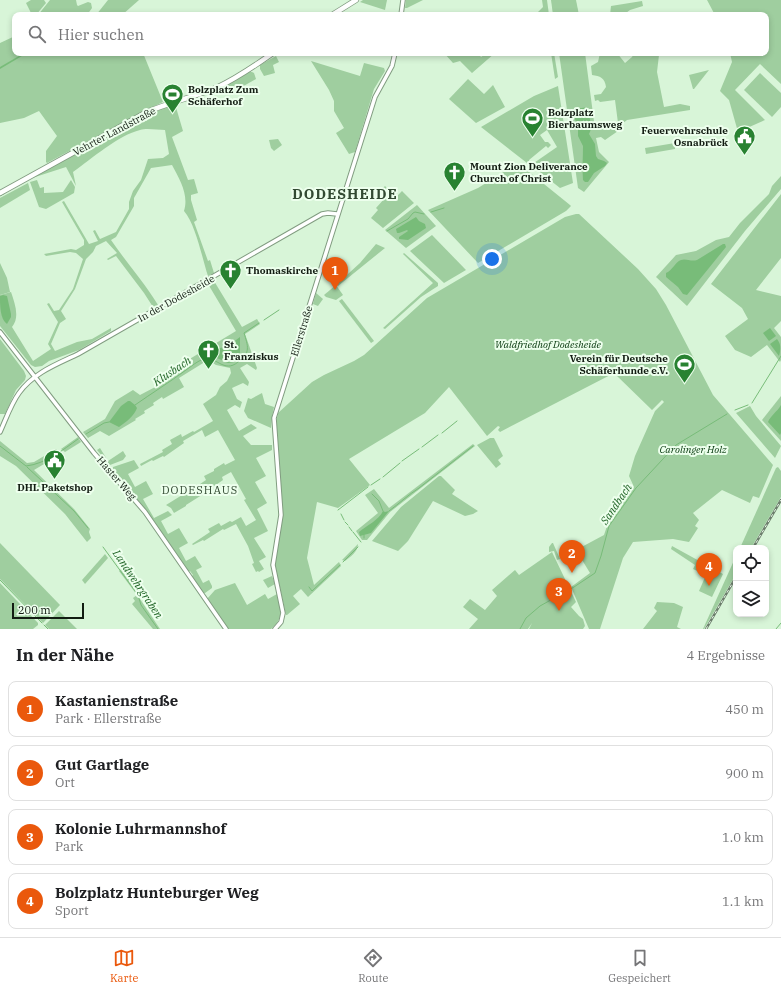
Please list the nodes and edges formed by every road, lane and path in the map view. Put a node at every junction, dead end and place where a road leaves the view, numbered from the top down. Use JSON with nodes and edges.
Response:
{"nodes":[{"id":1,"x":356,"y":0,"type":"edge"},
{"id":2,"x":403,"y":0,"type":"edge"},
{"id":3,"x":337,"y":12,"type":"edge"},
{"id":4,"x":401,"y":12,"type":"edge"},
{"id":5,"x":268,"y":56,"type":"edge"},
{"id":6,"x":394,"y":56,"type":"edge"},
{"id":7,"x":0,"y":193,"type":"edge"},
{"id":8,"x":337,"y":214,"type":"junction"},
{"id":9,"x":0,"y":332,"type":"edge"},
{"id":10,"x":35,"y":377,"type":"junction"},
{"id":11,"x":0,"y":432,"type":"edge"},
{"id":12,"x":226,"y":629,"type":"edge"},
{"id":13,"x":275,"y":629,"type":"edge"}],
"edges":[{"from":1,"to":3,"type":"main road"},
{"from":2,"to":4,"type":"street"},
{"from":5,"to":7,"type":"main road","name":"Vehrter Landstraße"},
{"from":6,"to":8,"type":"street","name":"Ellerstraße"},
{"from":8,"to":10,"type":"street","name":"In der Dodesheide"},
{"from":8,"to":13,"type":"street","name":"Ellerstraße"},
{"from":9,"to":10,"type":"street","name":"Haster Weg"},
{"from":10,"to":11,"type":"street","name":"In der Dodesheide"},
{"from":10,"to":12,"type":"street","name":"Haster Weg"}]}
